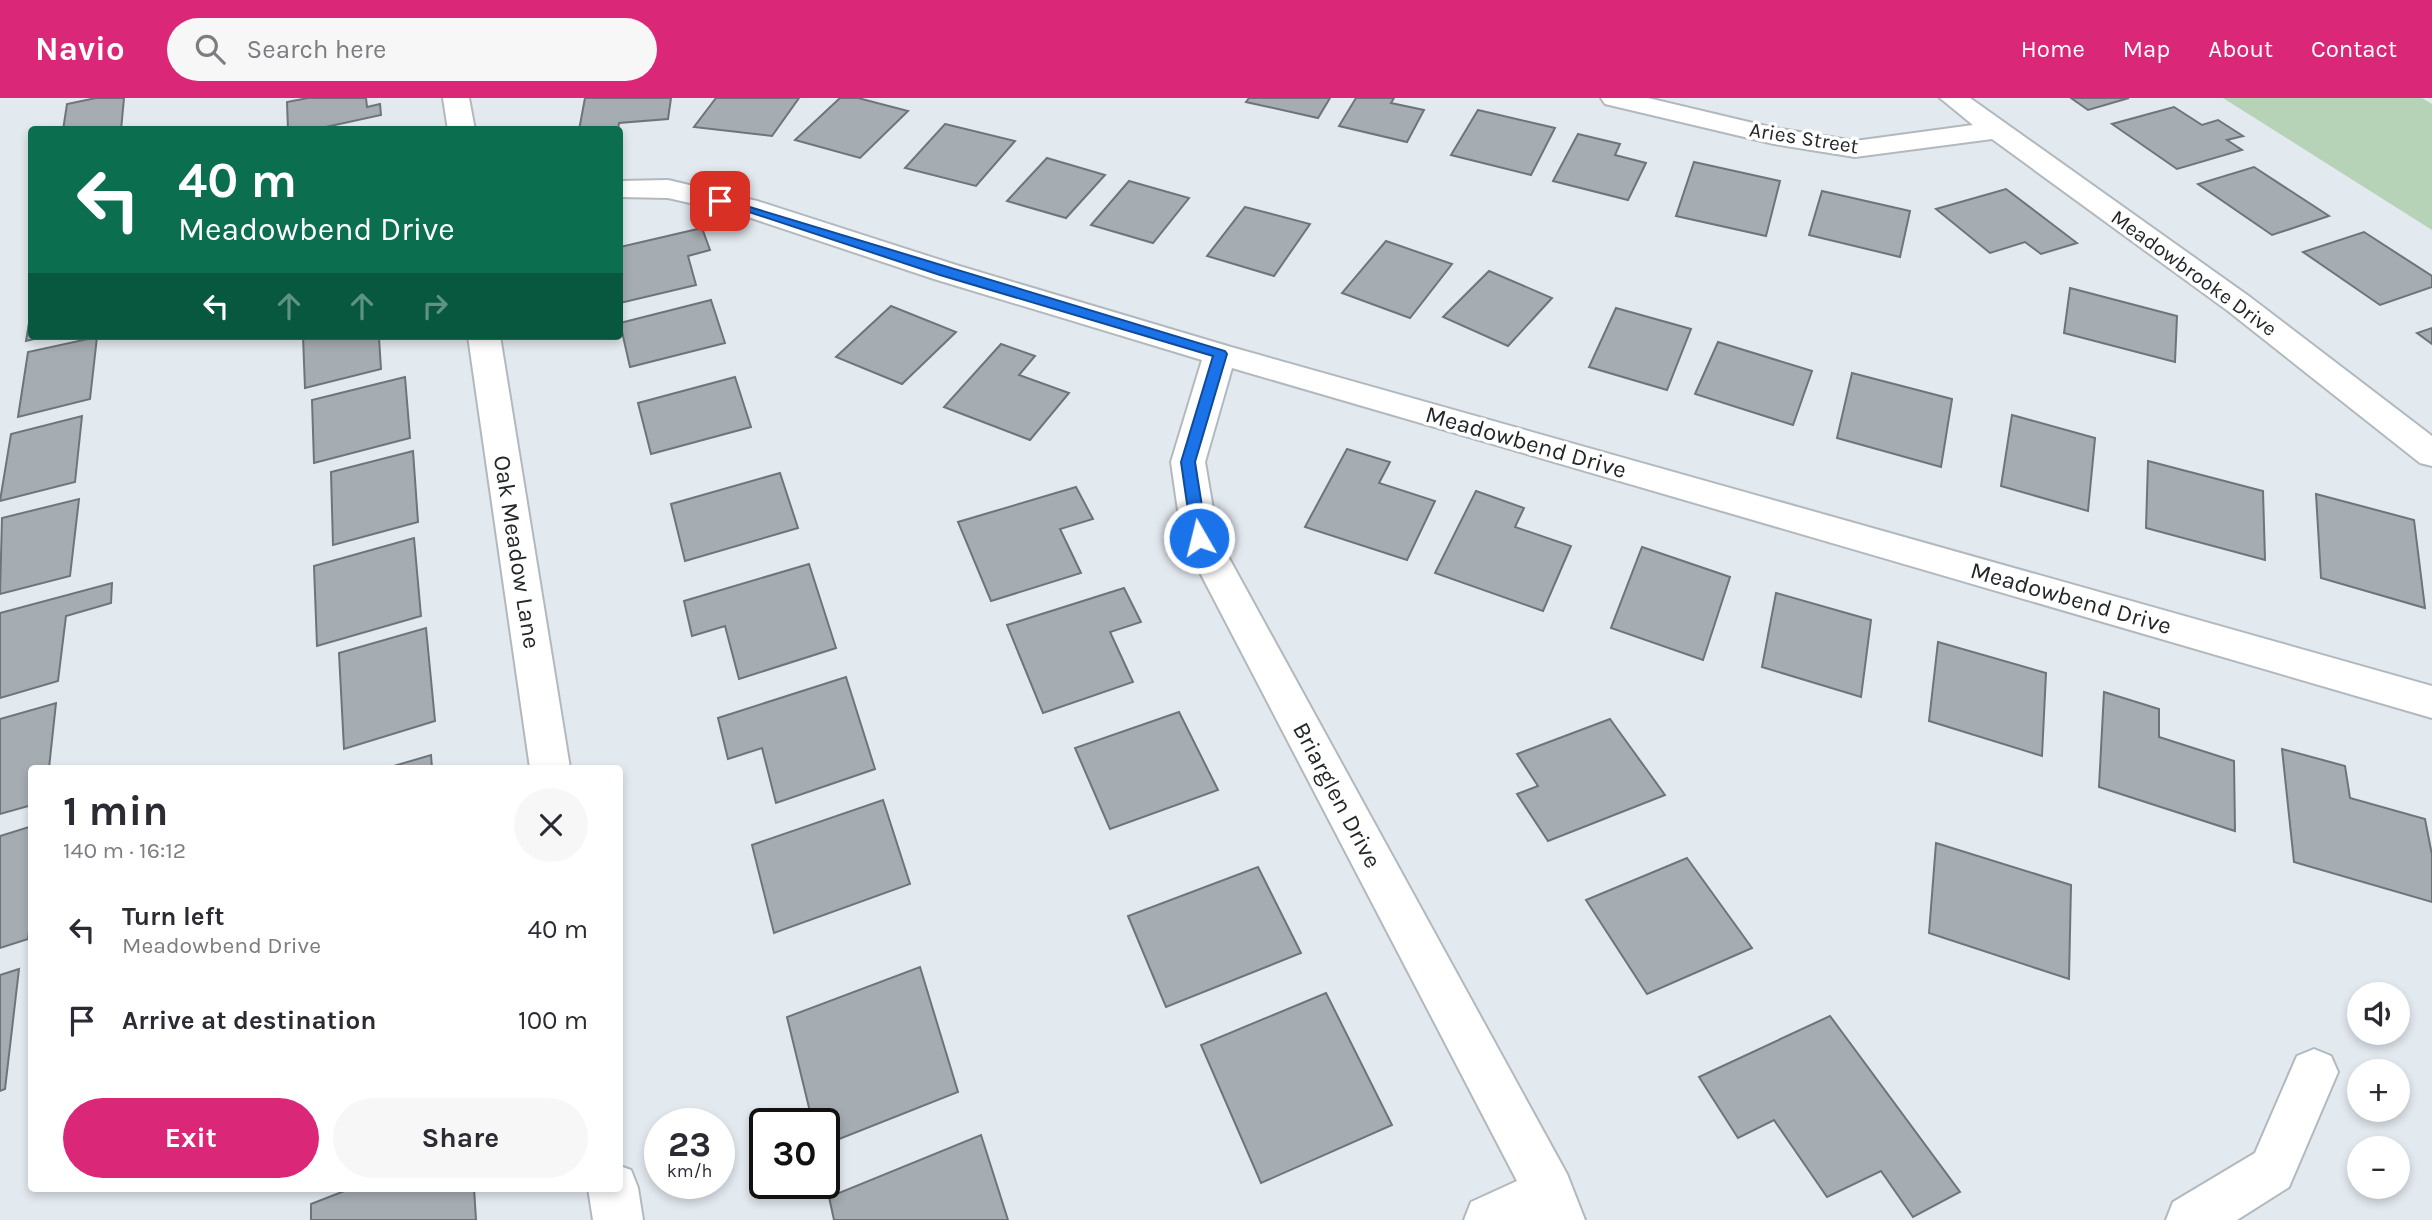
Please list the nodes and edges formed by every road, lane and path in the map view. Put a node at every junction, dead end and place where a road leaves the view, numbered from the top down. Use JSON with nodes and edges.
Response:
{"nodes":[{"id":1,"x":456,"y":98,"type":"edge"},
{"id":2,"x":1614,"y":98,"type":"edge"},
{"id":3,"x":1953,"y":98,"type":"edge"},
{"id":4,"x":462,"y":126,"type":"edge"},
{"id":5,"x":1997,"y":130,"type":"junction"},
{"id":6,"x":623,"y":189,"type":"edge"},
{"id":7,"x":485,"y":340,"type":"edge"},
{"id":8,"x":1220,"y":354,"type":"junction"},
{"id":9,"x":2432,"y":454,"type":"edge"},
{"id":10,"x":2432,"y":702,"type":"edge"},
{"id":11,"x":550,"y":765,"type":"edge"},
{"id":12,"x":2314,"y":1072,"type":"dead end"},
{"id":13,"x":614,"y":1192,"type":"edge"},
{"id":14,"x":1555,"y":1206,"type":"edge"},
{"id":15,"x":618,"y":1220,"type":"edge"},
{"id":16,"x":1489,"y":1220,"type":"edge"},
{"id":17,"x":2192,"y":1220,"type":"edge"}],
"edges":[{"from":1,"to":4,"type":"street"},
{"from":2,"to":5,"type":"street","name":"Aries Street"},
{"from":3,"to":5,"type":"street","name":"Meadowbrooke Drive"},
{"from":5,"to":9,"type":"street","name":"Meadowbrooke Drive"},
{"from":6,"to":8,"type":"street","name":"Meadowbend Drive"},
{"from":7,"to":11,"type":"street","name":"Oak Meadow Lane"},
{"from":8,"to":10,"type":"street","name":"Meadowbend Drive"},
{"from":8,"to":14,"type":"street","name":"Briarglen Drive"},
{"from":12,"to":17,"type":"street"},
{"from":13,"to":15,"type":"street"},
{"from":14,"to":16,"type":"street"}]}
